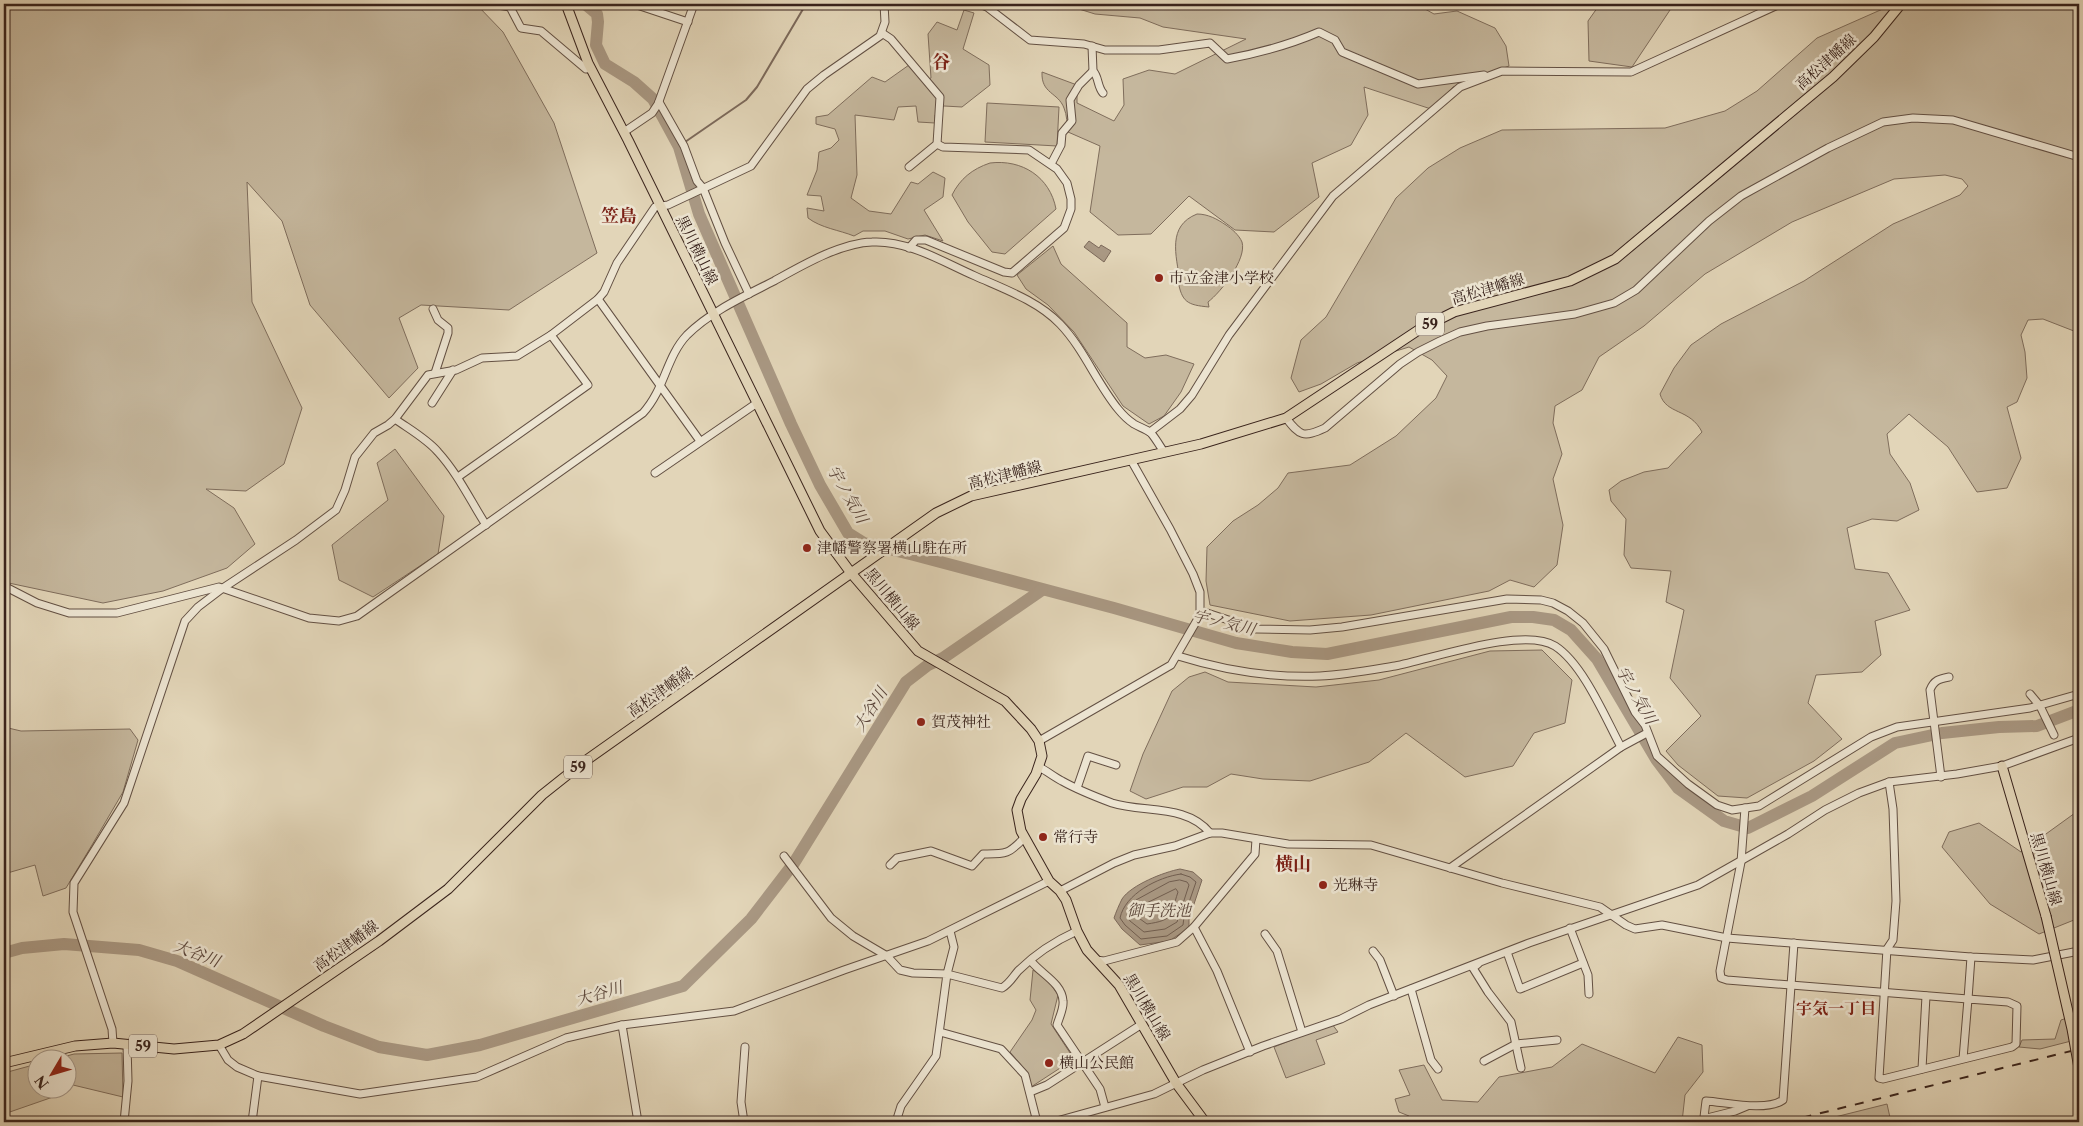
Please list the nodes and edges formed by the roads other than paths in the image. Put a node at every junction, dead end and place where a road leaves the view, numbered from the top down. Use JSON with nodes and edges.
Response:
{"nodes":[{"id":1,"x":566,"y":4,"type":"edge"},
{"id":2,"x":634,"y":4,"type":"edge"},
{"id":3,"x":694,"y":4,"type":"edge"},
{"id":4,"x":1780,"y":4,"type":"edge"},
{"id":5,"x":1901,"y":4,"type":"edge"},
{"id":6,"x":498,"y":5,"type":"dead end"},
{"id":7,"x":885,"y":5,"type":"edge"},
{"id":8,"x":986,"y":5,"type":"edge"},
{"id":9,"x":688,"y":22,"type":"junction"},
{"id":10,"x":882,"y":33,"type":"junction"},
{"id":11,"x":1092,"y":46,"type":"junction"},
{"id":12,"x":591,"y":68,"type":"junction"},
{"id":13,"x":1093,"y":71,"type":"junction"},
{"id":14,"x":1492,"y":74,"type":"junction"},
{"id":15,"x":1103,"y":93,"type":"dead end"},
{"id":16,"x":659,"y":103,"type":"junction"},
{"id":17,"x":624,"y":132,"type":"junction"},
{"id":18,"x":937,"y":144,"type":"junction"},
{"id":19,"x":2079,"y":157,"type":"edge"},
{"id":20,"x":1051,"y":164,"type":"junction"},
{"id":21,"x":909,"y":167,"type":"dead end"},
{"id":22,"x":700,"y":189,"type":"junction"},
{"id":23,"x":660,"y":206,"type":"junction"},
{"id":24,"x":909,"y":248,"type":"junction"},
{"id":25,"x":749,"y":294,"type":"junction"},
{"id":26,"x":598,"y":300,"type":"junction"},
{"id":27,"x":433,"y":309,"type":"dead end"},
{"id":28,"x":714,"y":315,"type":"junction"},
{"id":29,"x":551,"y":335,"type":"junction"},
{"id":30,"x":453,"y":370,"type":"junction"},
{"id":31,"x":435,"y":373,"type":"junction"},
{"id":32,"x":661,"y":388,"type":"junction"},
{"id":33,"x":432,"y":403,"type":"dead end"},
{"id":34,"x":757,"y":403,"type":"junction"},
{"id":35,"x":1286,"y":418,"type":"junction"},
{"id":36,"x":394,"y":419,"type":"junction"},
{"id":37,"x":1150,"y":432,"type":"junction"},
{"id":38,"x":700,"y":441,"type":"junction"},
{"id":39,"x":1164,"y":452,"type":"junction"},
{"id":40,"x":1131,"y":460,"type":"junction"},
{"id":41,"x":654,"y":473,"type":"dead end"},
{"id":42,"x":458,"y":477,"type":"junction"},
{"id":43,"x":486,"y":525,"type":"junction"},
{"id":44,"x":852,"y":572,"type":"junction"},
{"id":45,"x":4,"y":586,"type":"edge"},
{"id":46,"x":223,"y":588,"type":"junction"},
{"id":47,"x":1201,"y":613,"type":"junction"},
{"id":48,"x":1179,"y":653,"type":"junction"},
{"id":49,"x":1949,"y":677,"type":"dead end"},
{"id":50,"x":2030,"y":694,"type":"dead end"},
{"id":51,"x":2079,"y":694,"type":"edge"},
{"id":52,"x":2041,"y":707,"type":"junction"},
{"id":53,"x":1933,"y":721,"type":"junction"},
{"id":54,"x":1648,"y":734,"type":"junction"},
{"id":55,"x":2054,"y":735,"type":"dead end"},
{"id":56,"x":2079,"y":738,"type":"edge"},
{"id":57,"x":1039,"y":741,"type":"junction"},
{"id":58,"x":1621,"y":747,"type":"junction"},
{"id":59,"x":1116,"y":765,"type":"dead end"},
{"id":60,"x":2002,"y":766,"type":"junction"},
{"id":61,"x":1039,"y":767,"type":"junction"},
{"id":62,"x":1941,"y":777,"type":"junction"},
{"id":63,"x":1889,"y":782,"type":"junction"},
{"id":64,"x":1077,"y":788,"type":"junction"},
{"id":65,"x":1746,"y":808,"type":"junction"},
{"id":66,"x":1210,"y":833,"type":"junction"},
{"id":67,"x":1024,"y":838,"type":"junction"},
{"id":68,"x":1256,"y":839,"type":"junction"},
{"id":69,"x":785,"y":857,"type":"dead end"},
{"id":70,"x":1741,"y":862,"type":"junction"},
{"id":71,"x":890,"y":864,"type":"dead end"},
{"id":72,"x":1450,"y":868,"type":"junction"},
{"id":73,"x":1048,"y":881,"type":"junction"},
{"id":74,"x":1060,"y":891,"type":"junction"},
{"id":75,"x":1612,"y":915,"type":"junction"},
{"id":76,"x":1194,"y":927,"type":"junction"},
{"id":77,"x":1570,"y":928,"type":"junction"},
{"id":78,"x":950,"y":931,"type":"junction"},
{"id":79,"x":1077,"y":931,"type":"junction"},
{"id":80,"x":1265,"y":934,"type":"dead end"},
{"id":81,"x":1727,"y":938,"type":"junction"},
{"id":82,"x":1794,"y":943,"type":"junction"},
{"id":83,"x":1887,"y":950,"type":"junction"},
{"id":84,"x":1374,"y":951,"type":"dead end"},
{"id":85,"x":1507,"y":952,"type":"junction"},
{"id":86,"x":2079,"y":952,"type":"edge"},
{"id":87,"x":887,"y":956,"type":"junction"},
{"id":88,"x":1971,"y":957,"type":"junction"},
{"id":89,"x":1031,"y":960,"type":"junction"},
{"id":90,"x":1096,"y":960,"type":"junction"},
{"id":91,"x":1479,"y":963,"type":"junction"},
{"id":92,"x":1583,"y":963,"type":"junction"},
{"id":93,"x":947,"y":974,"type":"junction"},
{"id":94,"x":1791,"y":985,"type":"junction"},
{"id":95,"x":1411,"y":990,"type":"junction"},
{"id":96,"x":1884,"y":992,"type":"junction"},
{"id":97,"x":1588,"y":994,"type":"dead end"},
{"id":98,"x":1394,"y":996,"type":"junction"},
{"id":99,"x":1926,"y":996,"type":"junction"},
{"id":100,"x":1968,"y":999,"type":"junction"},
{"id":101,"x":1142,"y":1024,"type":"junction"},
{"id":102,"x":622,"y":1025,"type":"junction"},
{"id":103,"x":940,"y":1032,"type":"junction"},
{"id":104,"x":1302,"y":1032,"type":"junction"},
{"id":105,"x":1556,"y":1040,"type":"dead end"},
{"id":106,"x":113,"y":1043,"type":"junction"},
{"id":107,"x":1516,"y":1044,"type":"junction"},
{"id":108,"x":127,"y":1045,"type":"junction"},
{"id":109,"x":219,"y":1045,"type":"junction"},
{"id":110,"x":745,"y":1047,"type":"dead end"},
{"id":111,"x":1250,"y":1052,"type":"junction"},
{"id":112,"x":1963,"y":1059,"type":"junction"},
{"id":113,"x":1484,"y":1061,"type":"dead end"},
{"id":114,"x":1082,"y":1062,"type":"junction"},
{"id":115,"x":4,"y":1063,"type":"edge"},
{"id":116,"x":1521,"y":1068,"type":"dead end"},
{"id":117,"x":2079,"y":1068,"type":"edge"},
{"id":118,"x":1438,"y":1069,"type":"dead end"},
{"id":119,"x":1922,"y":1069,"type":"junction"},
{"id":120,"x":258,"y":1076,"type":"junction"},
{"id":121,"x":1176,"y":1083,"type":"junction"},
{"id":122,"x":1030,"y":1092,"type":"junction"},
{"id":123,"x":1747,"y":1106,"type":"junction"},
{"id":124,"x":1106,"y":1107,"type":"junction"},
{"id":125,"x":124,"y":1122,"type":"edge"},
{"id":126,"x":252,"y":1122,"type":"edge"},
{"id":127,"x":638,"y":1122,"type":"edge"},
{"id":128,"x":744,"y":1122,"type":"edge"},
{"id":129,"x":896,"y":1122,"type":"edge"},
{"id":130,"x":1037,"y":1122,"type":"edge"},
{"id":131,"x":1053,"y":1122,"type":"edge"},
{"id":132,"x":1205,"y":1122,"type":"edge"}],
"edges":[{"from":1,"to":12,"type":"main road","name":"黒川横山線"},
{"from":2,"to":9,"type":"street"},
{"from":3,"to":9,"type":"street"},
{"from":4,"to":14,"type":"street"},
{"from":5,"to":35,"type":"main road","name":"高松津幡線","number":"59"},
{"from":6,"to":12,"type":"street"},
{"from":7,"to":10,"type":"street"},
{"from":8,"to":11,"type":"street"},
{"from":9,"to":16,"type":"street"},
{"from":10,"to":18,"type":"street"},
{"from":10,"to":22,"type":"street"},
{"from":11,"to":13,"type":"street"},
{"from":11,"to":14,"type":"street"},
{"from":12,"to":17,"type":"main road","name":"黒川横山線"},
{"from":13,"to":15,"type":"street"},
{"from":13,"to":20,"type":"street"},
{"from":14,"to":37,"type":"street"},
{"from":16,"to":17,"type":"street"},
{"from":16,"to":22,"type":"street"},
{"from":17,"to":23,"type":"main road","name":"黒川横山線"},
{"from":18,"to":20,"type":"street"},
{"from":18,"to":21,"type":"street"},
{"from":19,"to":35,"type":"street"},
{"from":20,"to":24,"type":"street"},
{"from":22,"to":23,"type":"street"},
{"from":22,"to":25,"type":"street"},
{"from":23,"to":26,"type":"street"},
{"from":23,"to":28,"type":"main road","name":"黒川横山線"},
{"from":24,"to":25,"type":"street"},
{"from":24,"to":37,"type":"street"},
{"from":25,"to":28,"type":"street"},
{"from":26,"to":29,"type":"street"},
{"from":26,"to":32,"type":"street"},
{"from":27,"to":31,"type":"street"},
{"from":28,"to":32,"type":"street"},
{"from":28,"to":34,"type":"main road","name":"黒川横山線"},
{"from":29,"to":30,"type":"street"},
{"from":29,"to":42,"type":"street"},
{"from":30,"to":31,"type":"street"},
{"from":30,"to":33,"type":"street"},
{"from":31,"to":36,"type":"street"},
{"from":32,"to":38,"type":"street"},
{"from":32,"to":43,"type":"street"},
{"from":34,"to":38,"type":"street"},
{"from":34,"to":44,"type":"main road","name":"黒川横山線"},
{"from":35,"to":39,"type":"main road","name":"高松津幡線","number":"59"},
{"from":36,"to":42,"type":"street"},
{"from":36,"to":46,"type":"street"},
{"from":37,"to":39,"type":"street"},
{"from":38,"to":41,"type":"street"},
{"from":39,"to":40,"type":"main road","name":"高松津幡線","number":"59"},
{"from":40,"to":44,"type":"main road","name":"高松津幡線","number":"59"},
{"from":40,"to":47,"type":"street"},
{"from":42,"to":43,"type":"street"},
{"from":43,"to":46,"type":"street"},
{"from":44,"to":57,"type":"main road","name":"黒川横山線"},
{"from":44,"to":109,"type":"main road","name":"高松津幡線","number":"59"},
{"from":45,"to":46,"type":"street"},
{"from":46,"to":106,"type":"street"},
{"from":47,"to":48,"type":"street"},
{"from":47,"to":54,"type":"street"},
{"from":48,"to":57,"type":"street"},
{"from":48,"to":58,"type":"street"},
{"from":49,"to":53,"type":"street"},
{"from":50,"to":52,"type":"street"},
{"from":51,"to":52,"type":"street"},
{"from":52,"to":53,"type":"street"},
{"from":52,"to":55,"type":"street"},
{"from":53,"to":62,"type":"street"},
{"from":53,"to":65,"type":"street"},
{"from":54,"to":58,"type":"street"},
{"from":54,"to":65,"type":"street"},
{"from":56,"to":60,"type":"street"},
{"from":57,"to":61,"type":"main road","name":"黒川横山線"},
{"from":58,"to":72,"type":"street"},
{"from":59,"to":64,"type":"street"},
{"from":60,"to":62,"type":"street"},
{"from":60,"to":117,"type":"main road","name":"黒川横山線","bridge":true},
{"from":61,"to":64,"type":"street"},
{"from":61,"to":67,"type":"main road","name":"黒川横山線"},
{"from":62,"to":63,"type":"street"},
{"from":63,"to":70,"type":"street"},
{"from":63,"to":83,"type":"street"},
{"from":64,"to":66,"type":"street"},
{"from":65,"to":70,"type":"street"},
{"from":66,"to":68,"type":"street"},
{"from":66,"to":74,"type":"street"},
{"from":67,"to":71,"type":"street"},
{"from":67,"to":73,"type":"main road","name":"黒川横山線"},
{"from":68,"to":72,"type":"street"},
{"from":68,"to":76,"type":"street"},
{"from":69,"to":87,"type":"street"},
{"from":70,"to":75,"type":"street"},
{"from":70,"to":81,"type":"street"},
{"from":72,"to":75,"type":"street"},
{"from":73,"to":74,"type":"main road","name":"黒川横山線"},
{"from":73,"to":78,"type":"street"},
{"from":74,"to":79,"type":"main road","name":"黒川横山線"},
{"from":75,"to":77,"type":"street"},
{"from":75,"to":81,"type":"street"},
{"from":76,"to":90,"type":"street"},
{"from":76,"to":111,"type":"street"},
{"from":77,"to":85,"type":"street"},
{"from":77,"to":92,"type":"street"},
{"from":78,"to":87,"type":"street"},
{"from":78,"to":93,"type":"street"},
{"from":79,"to":89,"type":"street"},
{"from":79,"to":90,"type":"main road","name":"黒川横山線"},
{"from":80,"to":104,"type":"street"},
{"from":81,"to":82,"type":"street"},
{"from":81,"to":94,"type":"street"},
{"from":82,"to":83,"type":"street"},
{"from":82,"to":94,"type":"street"},
{"from":83,"to":88,"type":"street"},
{"from":83,"to":96,"type":"street"},
{"from":84,"to":98,"type":"street"},
{"from":85,"to":91,"type":"street"},
{"from":85,"to":92,"type":"street"},
{"from":86,"to":88,"type":"street"},
{"from":87,"to":93,"type":"street"},
{"from":87,"to":102,"type":"street"},
{"from":88,"to":100,"type":"street"},
{"from":89,"to":93,"type":"street"},
{"from":89,"to":114,"type":"street"},
{"from":90,"to":101,"type":"main road","name":"黒川横山線"},
{"from":91,"to":95,"type":"street"},
{"from":91,"to":107,"type":"street"},
{"from":92,"to":97,"type":"street"},
{"from":93,"to":103,"type":"street"},
{"from":94,"to":96,"type":"street"},
{"from":94,"to":123,"type":"street"},
{"from":95,"to":98,"type":"street"},
{"from":95,"to":118,"type":"street"},
{"from":96,"to":99,"type":"street"},
{"from":96,"to":119,"type":"street"},
{"from":98,"to":104,"type":"street"},
{"from":99,"to":100,"type":"street"},
{"from":99,"to":119,"type":"street"},
{"from":100,"to":112,"type":"street"},
{"from":100,"to":112,"type":"street"},
{"from":101,"to":114,"type":"street"},
{"from":101,"to":121,"type":"main road","name":"黒川横山線"},
{"from":102,"to":120,"type":"street"},
{"from":102,"to":127,"type":"street"},
{"from":103,"to":122,"type":"street"},
{"from":103,"to":129,"type":"street"},
{"from":104,"to":111,"type":"street"},
{"from":105,"to":107,"type":"street"},
{"from":106,"to":108,"type":"main road","name":"高松津幡線","number":"59"},
{"from":106,"to":115,"type":"main road","name":"高松津幡線","number":"59"},
{"from":107,"to":113,"type":"street"},
{"from":107,"to":116,"type":"street"},
{"from":108,"to":109,"type":"main road","name":"高松津幡線","number":"59"},
{"from":108,"to":125,"type":"street"},
{"from":109,"to":120,"type":"street"},
{"from":110,"to":128,"type":"street"},
{"from":111,"to":121,"type":"street"},
{"from":112,"to":119,"type":"street"},
{"from":114,"to":122,"type":"street"},
{"from":114,"to":124,"type":"street"},
{"from":120,"to":126,"type":"street"},
{"from":121,"to":124,"type":"street"},
{"from":121,"to":132,"type":"main road","name":"黒川横山線"},
{"from":122,"to":130,"type":"street"},
{"from":123,"to":123,"type":"street"},
{"from":124,"to":131,"type":"street"}]}
